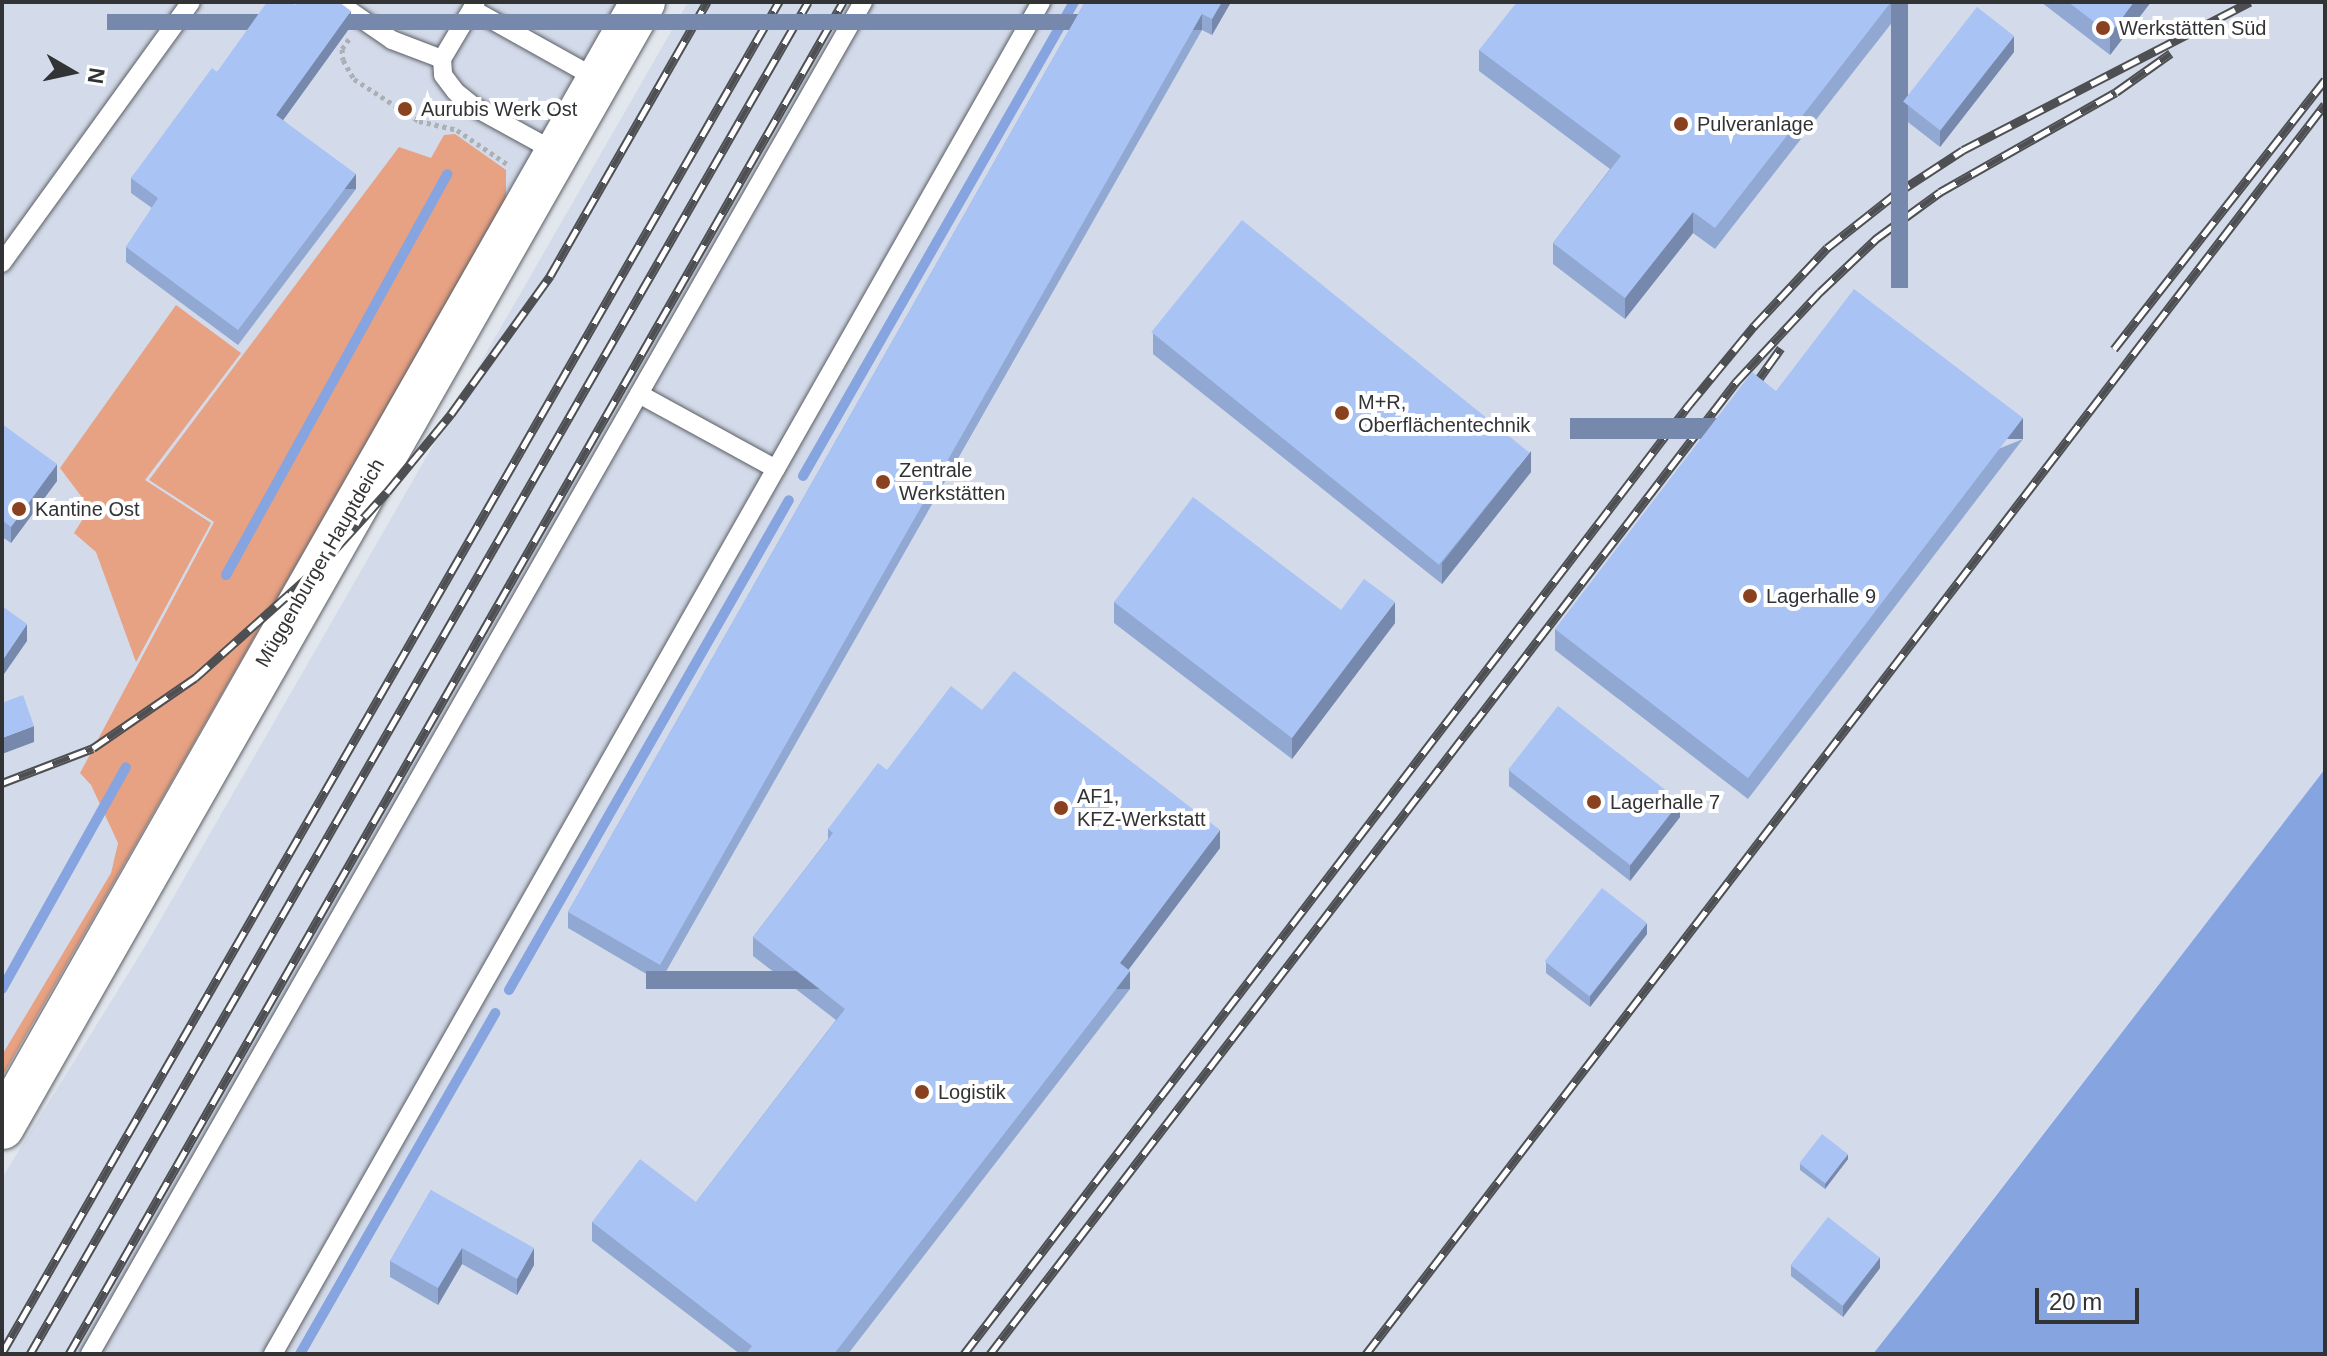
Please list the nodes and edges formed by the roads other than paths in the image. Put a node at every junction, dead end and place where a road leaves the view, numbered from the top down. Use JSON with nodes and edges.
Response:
{"nodes":[{"id":1,"x":191,"y":2,"type":"edge"},
{"id":2,"x":337,"y":2,"type":"edge"},
{"id":3,"x":643,"y":2,"type":"edge"},
{"id":4,"x":863,"y":2,"type":"edge"},
{"id":5,"x":1041,"y":2,"type":"edge"},
{"id":6,"x":473,"y":4,"type":"edge"},
{"id":7,"x":442,"y":59,"type":"junction"},
{"id":8,"x":598,"y":79,"type":"junction"},
{"id":9,"x":547,"y":169,"type":"junction"},
{"id":10,"x":2,"y":263,"type":"edge"},
{"id":11,"x":639,"y":394,"type":"junction"},
{"id":12,"x":776,"y":469,"type":"junction"},
{"id":13,"x":2,"y":1127,"type":"edge"},
{"id":14,"x":90,"y":1354,"type":"edge"},
{"id":15,"x":273,"y":1354,"type":"edge"}],
"edges":[{"from":1,"to":10,"type":"lane"},
{"from":2,"to":7,"type":"lane"},
{"from":3,"to":8,"type":"street","name":"Müggenburger Hauptdeich"},
{"from":4,"to":11,"type":"lane"},
{"from":5,"to":12,"type":"lane"},
{"from":6,"to":7,"type":"lane"},
{"from":6,"to":8,"type":"lane"},
{"from":7,"to":9,"type":"lane"},
{"from":8,"to":9,"type":"street","name":"Müggenburger Hauptdeich"},
{"from":9,"to":13,"type":"street","name":"Müggenburger Hauptdeich"},
{"from":11,"to":12,"type":"lane"},
{"from":11,"to":14,"type":"lane"},
{"from":12,"to":15,"type":"lane"}]}
